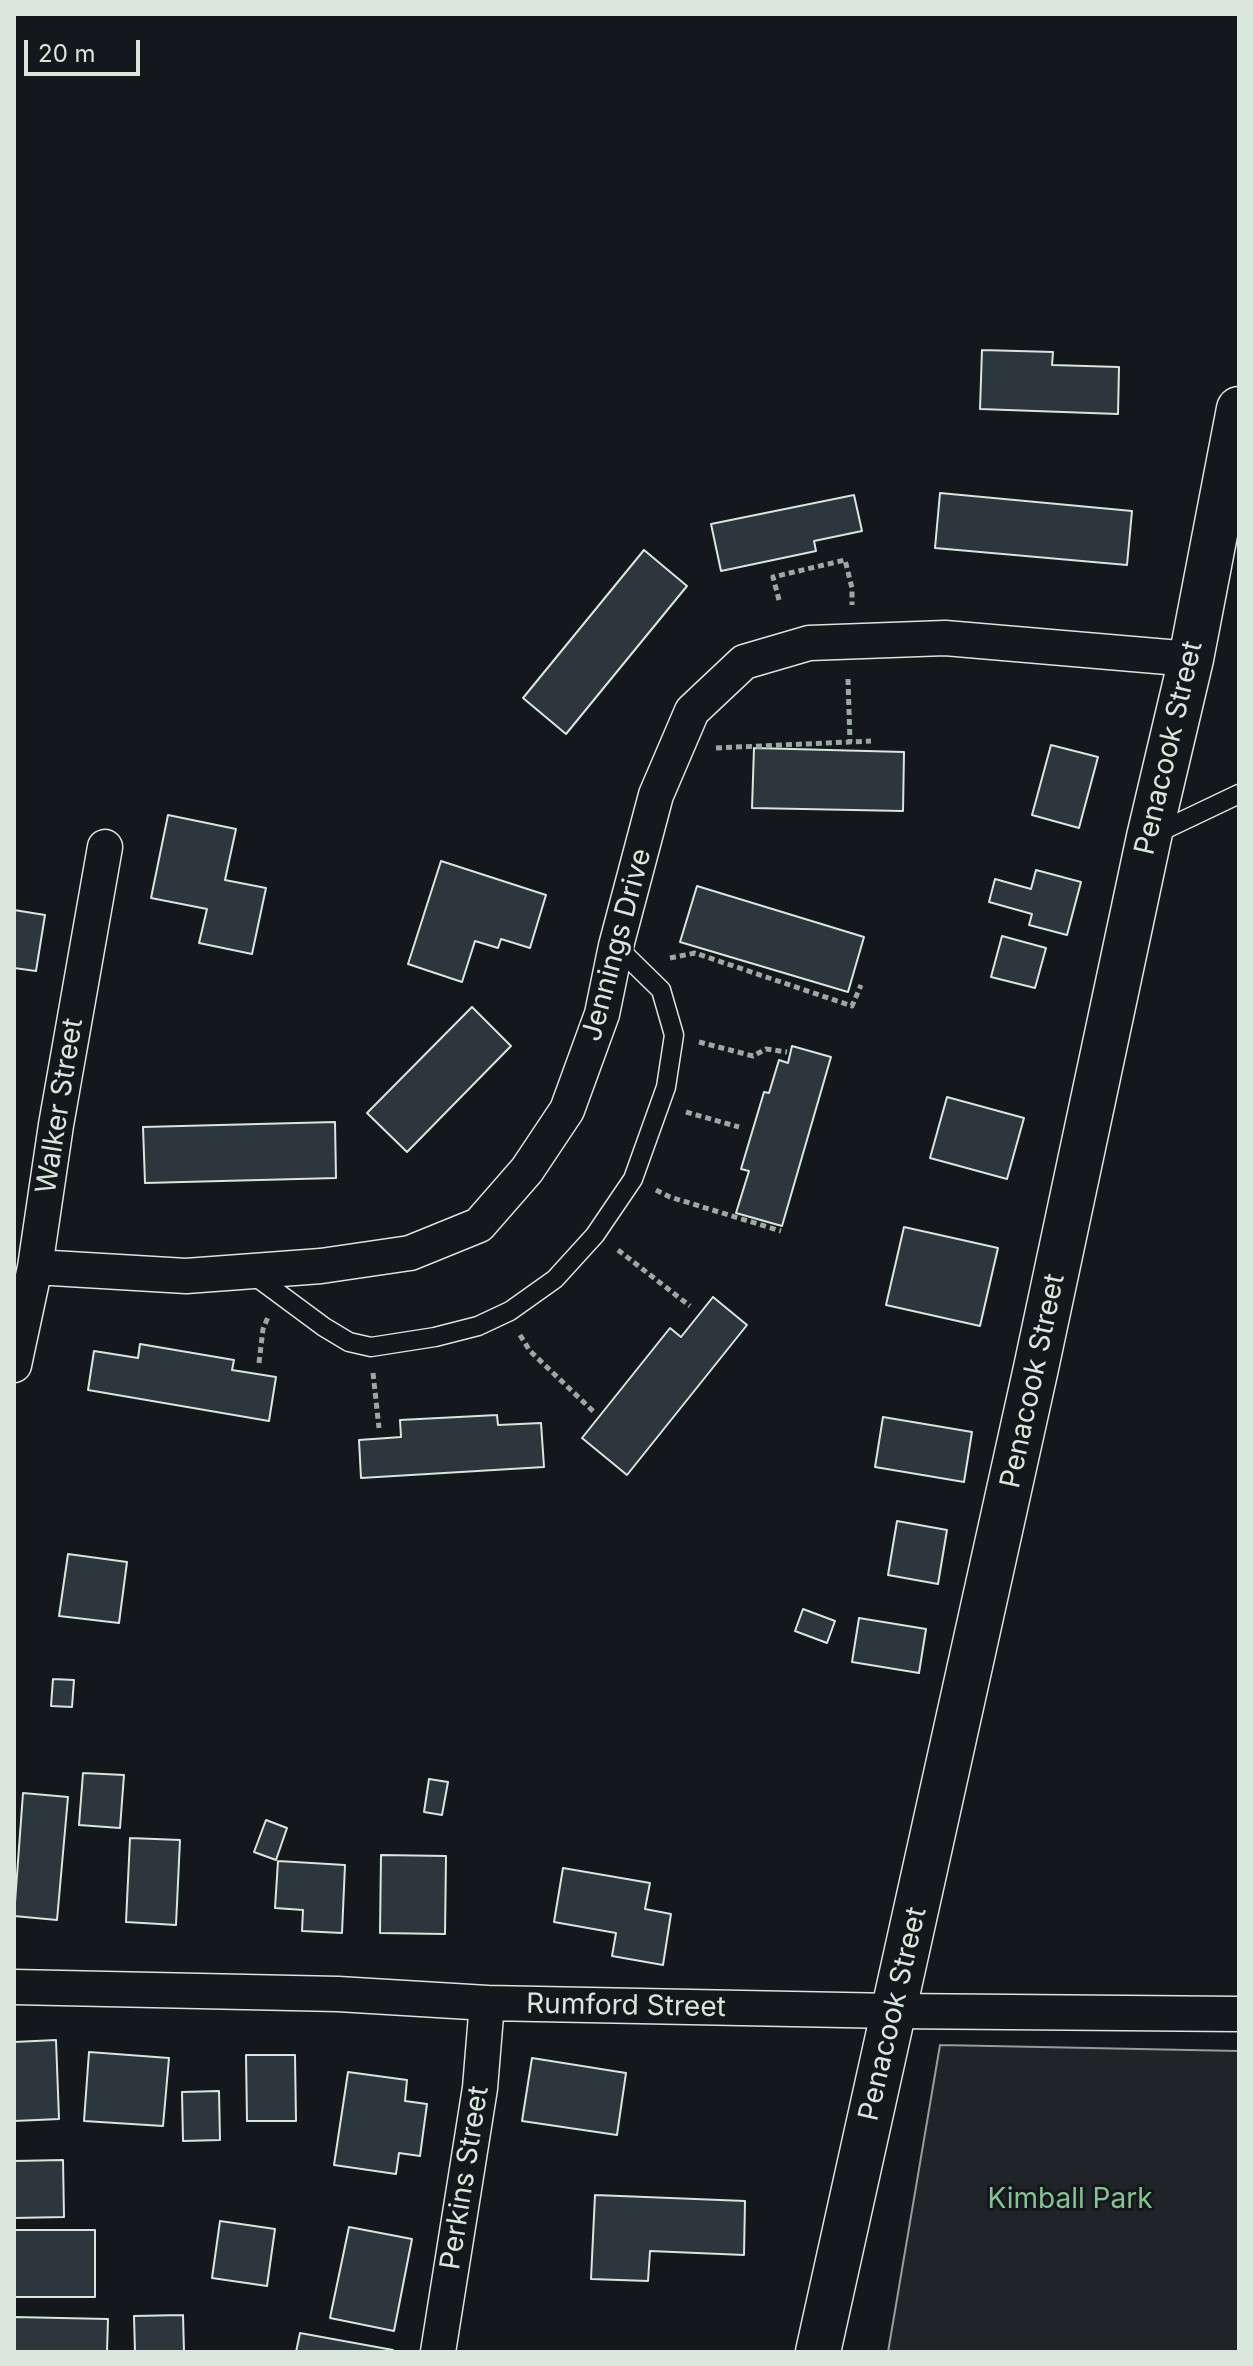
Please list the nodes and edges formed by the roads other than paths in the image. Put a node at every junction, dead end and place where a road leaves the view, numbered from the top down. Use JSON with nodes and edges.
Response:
{"nodes":[{"id":1,"x":1239,"y":409,"type":"edge"},
{"id":2,"x":1191,"y":659,"type":"junction"},
{"id":3,"x":1239,"y":794,"type":"edge"},
{"id":4,"x":1149,"y":837,"type":"junction"},
{"id":5,"x":105,"y":847,"type":"dead end"},
{"id":6,"x":627,"y":956,"type":"junction"},
{"id":7,"x":35,"y":1267,"type":"junction"},
{"id":8,"x":249,"y":1272,"type":"junction"},
{"id":9,"x":14,"y":1365,"type":"edge"},
{"id":10,"x":14,"y":1987,"type":"edge"},
{"id":11,"x":487,"y":2003,"type":"junction"},
{"id":12,"x":894,"y":2011,"type":"junction"},
{"id":13,"x":1239,"y":2014,"type":"edge"},
{"id":14,"x":438,"y":2352,"type":"edge"},
{"id":15,"x":818,"y":2352,"type":"edge"}],
"edges":[{"from":1,"to":2,"type":"street","name":"Penacook Street"},
{"from":2,"to":4,"type":"street","name":"Penacook Street"},
{"from":2,"to":6,"type":"street","name":"Jennings Drive"},
{"from":3,"to":4,"type":"lane"},
{"from":4,"to":12,"type":"street","name":"Penacook Street"},
{"from":5,"to":7,"type":"street","name":"Walker Street"},
{"from":6,"to":8,"type":"street","name":"Jennings Drive"},
{"from":6,"to":8,"type":"lane"},
{"from":7,"to":8,"type":"street","name":"Jennings Drive"},
{"from":7,"to":9,"type":"street","name":"Walker Street"},
{"from":10,"to":11,"type":"street","name":"Rumford Street"},
{"from":11,"to":12,"type":"street","name":"Rumford Street"},
{"from":11,"to":14,"type":"street","name":"Perkins Street"},
{"from":12,"to":13,"type":"street","name":"Rumford Street"},
{"from":12,"to":15,"type":"street","name":"Penacook Street"}]}
